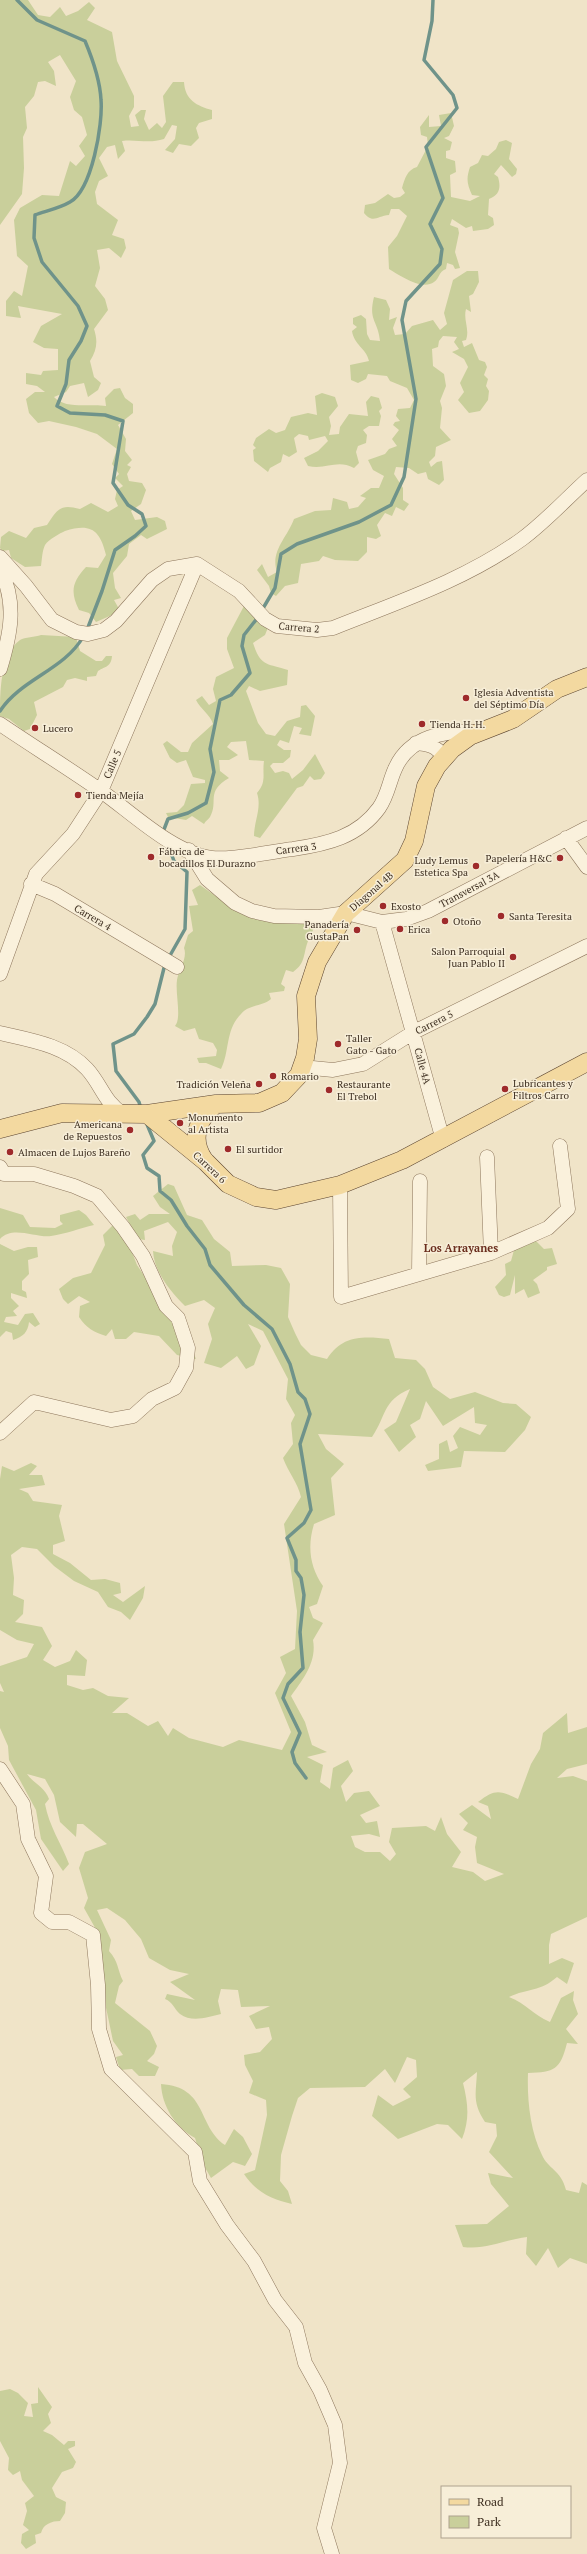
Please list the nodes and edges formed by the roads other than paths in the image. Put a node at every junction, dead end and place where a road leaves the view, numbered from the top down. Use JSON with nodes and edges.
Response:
{"nodes":[{"id":1,"x":587,"y":480,"type":"edge"},
{"id":2,"x":0,"y":557,"type":"edge"},
{"id":3,"x":197,"y":564,"type":"junction"},
{"id":4,"x":0,"y":568,"type":"edge"},
{"id":5,"x":0,"y":669,"type":"edge"},
{"id":6,"x":587,"y":677,"type":"edge"},
{"id":7,"x":0,"y":724,"type":"edge"},
{"id":8,"x":477,"y":732,"type":"junction"},
{"id":9,"x":415,"y":743,"type":"junction"},
{"id":10,"x":444,"y":757,"type":"junction"},
{"id":11,"x":101,"y":791,"type":"junction"},
{"id":12,"x":587,"y":828,"type":"edge"},
{"id":13,"x":566,"y":838,"type":"junction"},
{"id":14,"x":189,"y":850,"type":"junction"},
{"id":15,"x":587,"y":867,"type":"edge"},
{"id":16,"x":31,"y":884,"type":"junction"},
{"id":17,"x":346,"y":913,"type":"junction"},
{"id":18,"x":382,"y":922,"type":"junction"},
{"id":19,"x":587,"y":946,"type":"edge"},
{"id":20,"x":177,"y":967,"type":"dead end"},
{"id":21,"x":0,"y":974,"type":"edge"},
{"id":22,"x":414,"y":1032,"type":"junction"},
{"id":23,"x":0,"y":1033,"type":"edge"},
{"id":24,"x":587,"y":1062,"type":"edge"},
{"id":25,"x":302,"y":1067,"type":"junction"},
{"id":26,"x":216,"y":1104,"type":"junction"},
{"id":27,"x":123,"y":1114,"type":"junction"},
{"id":28,"x":147,"y":1114,"type":"junction"},
{"id":29,"x":0,"y":1129,"type":"edge"},
{"id":30,"x":443,"y":1140,"type":"junction"},
{"id":31,"x":560,"y":1146,"type":"dead end"},
{"id":32,"x":487,"y":1157,"type":"dead end"},
{"id":33,"x":206,"y":1162,"type":"junction"},
{"id":34,"x":0,"y":1167,"type":"edge"},
{"id":35,"x":420,"y":1181,"type":"dead end"},
{"id":36,"x":340,"y":1185,"type":"junction"},
{"id":37,"x":491,"y":1252,"type":"junction"},
{"id":38,"x":419,"y":1274,"type":"junction"},
{"id":39,"x":0,"y":1433,"type":"edge"},
{"id":40,"x":0,"y":1769,"type":"edge"},
{"id":41,"x":332,"y":2554,"type":"edge"}],
"edges":[{"from":1,"to":3,"type":"street","name":"Carrera 2"},
{"from":2,"to":3,"type":"street"},
{"from":3,"to":11,"type":"street","name":"Calle 5"},
{"from":4,"to":5,"type":"street"},
{"from":6,"to":8,"type":"main road"},
{"from":7,"to":11,"type":"street","name":"Carrera 3"},
{"from":8,"to":9,"type":"street"},
{"from":8,"to":10,"type":"main road","name":"Diagonal 4B"},
{"from":9,"to":10,"type":"street"},
{"from":9,"to":14,"type":"street","name":"Carrera 3"},
{"from":10,"to":17,"type":"main road","name":"Diagonal 4B"},
{"from":11,"to":14,"type":"street","name":"Carrera 3"},
{"from":11,"to":16,"type":"street","name":"Calle 5"},
{"from":12,"to":13,"type":"street","name":"Transversal 3A"},
{"from":13,"to":15,"type":"street"},
{"from":13,"to":18,"type":"street","name":"Transversal 3A"},
{"from":14,"to":17,"type":"street"},
{"from":16,"to":20,"type":"street","name":"Carrera 4"},
{"from":16,"to":21,"type":"street","name":"Calle 5"},
{"from":17,"to":18,"type":"street","name":"Transversal 3A"},
{"from":17,"to":25,"type":"main road","name":"Diagonal 4B"},
{"from":18,"to":22,"type":"street","name":"Calle 4A"},
{"from":19,"to":22,"type":"street","name":"Carrera 5"},
{"from":22,"to":25,"type":"street","name":"Carrera 5"},
{"from":22,"to":30,"type":"street","name":"Calle 4A"},
{"from":23,"to":27,"type":"street"},
{"from":24,"to":30,"type":"main road","name":"Carrera 6"},
{"from":25,"to":26,"type":"main road"},
{"from":26,"to":28,"type":"main road"},
{"from":26,"to":33,"type":"main road"},
{"from":27,"to":28,"type":"main road"},
{"from":27,"to":29,"type":"main road"},
{"from":28,"to":33,"type":"main road","name":"Carrera 6"},
{"from":30,"to":36,"type":"main road","name":"Carrera 6"},
{"from":31,"to":37,"type":"street"},
{"from":32,"to":37,"type":"street"},
{"from":33,"to":36,"type":"main road","name":"Carrera 6"},
{"from":34,"to":39,"type":"street"},
{"from":35,"to":38,"type":"street"},
{"from":36,"to":38,"type":"street"},
{"from":37,"to":38,"type":"street"},
{"from":40,"to":41,"type":"street"}]}
